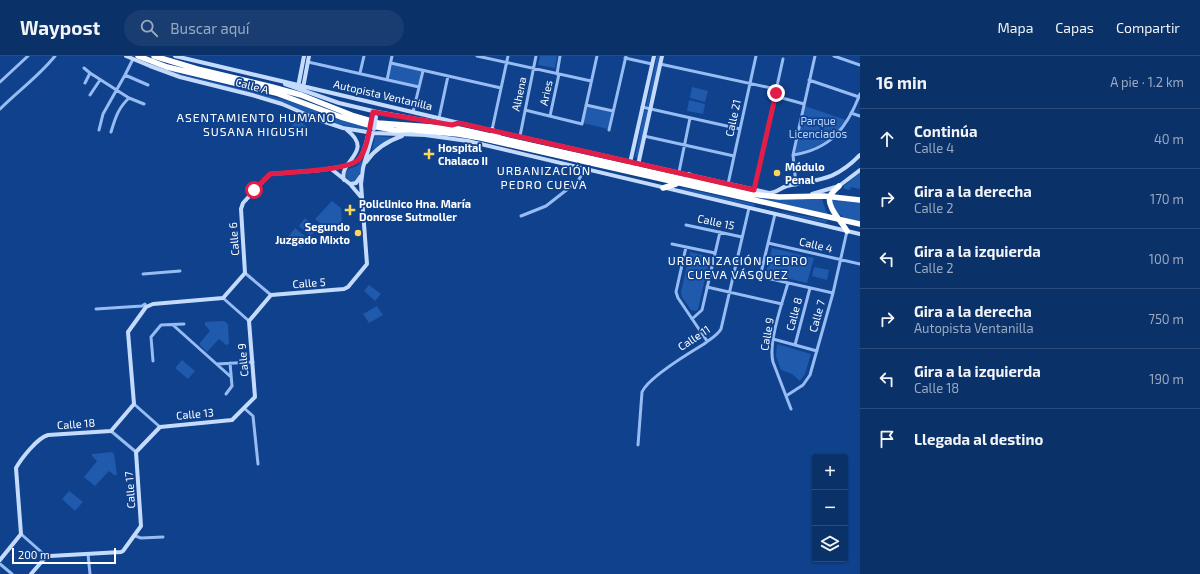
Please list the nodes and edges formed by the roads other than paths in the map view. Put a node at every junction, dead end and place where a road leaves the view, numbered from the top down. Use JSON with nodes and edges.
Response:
{"nodes":[{"id":1,"x":28,"y":56,"type":"edge"},
{"id":2,"x":55,"y":56,"type":"edge"},
{"id":3,"x":126,"y":56,"type":"edge"},
{"id":4,"x":154,"y":56,"type":"edge"},
{"id":5,"x":175,"y":56,"type":"edge"},
{"id":6,"x":304,"y":56,"type":"edge"},
{"id":7,"x":309,"y":56,"type":"edge"},
{"id":8,"x":364,"y":56,"type":"edge"},
{"id":9,"x":392,"y":56,"type":"edge"},
{"id":10,"x":477,"y":56,"type":"edge"},
{"id":11,"x":508,"y":56,"type":"edge"},
{"id":12,"x":536,"y":56,"type":"edge"},
{"id":13,"x":560,"y":56,"type":"edge"},
{"id":14,"x":597,"y":56,"type":"edge"},
{"id":15,"x":654,"y":56,"type":"edge"},
{"id":16,"x":662,"y":56,"type":"edge"},
{"id":17,"x":755,"y":56,"type":"edge"},
{"id":18,"x":815,"y":56,"type":"edge"},
{"id":19,"x":834,"y":56,"type":"edge"},
{"id":20,"x":625,"y":57,"type":"edge"},
{"id":21,"x":135,"y":58,"type":"edge"},
{"id":22,"x":192,"y":58,"type":"edge"},
{"id":23,"x":783,"y":59,"type":"dead end"},
{"id":24,"x":308,"y":62,"type":"junction"},
{"id":25,"x":391,"y":63,"type":"junction"},
{"id":26,"x":506,"y":63,"type":"junction"},
{"id":27,"x":652,"y":64,"type":"junction"},
{"id":28,"x":660,"y":64,"type":"junction"},
{"id":29,"x":860,"y":65,"type":"edge"},
{"id":30,"x":84,"y":68,"type":"dead end"},
{"id":31,"x":534,"y":69,"type":"junction"},
{"id":32,"x":423,"y":71,"type":"junction"},
{"id":33,"x":90,"y":73,"type":"junction"},
{"id":34,"x":360,"y":74,"type":"junction"},
{"id":35,"x":558,"y":74,"type":"junction"},
{"id":36,"x":125,"y":75,"type":"junction"},
{"id":37,"x":448,"y":76,"type":"junction"},
{"id":38,"x":100,"y":80,"type":"junction"},
{"id":39,"x":387,"y":80,"type":"junction"},
{"id":40,"x":809,"y":80,"type":"junction"},
{"id":41,"x":0,"y":82,"type":"edge"},
{"id":42,"x":591,"y":82,"type":"junction"},
{"id":43,"x":85,"y":83,"type":"dead end"},
{"id":44,"x":750,"y":84,"type":"junction"},
{"id":45,"x":148,"y":85,"type":"dead end"},
{"id":46,"x":419,"y":87,"type":"junction"},
{"id":47,"x":300,"y":88,"type":"junction"},
{"id":48,"x":500,"y":88,"type":"junction"},
{"id":49,"x":776,"y":89,"type":"junction"},
{"id":50,"x":117,"y":90,"type":"junction"},
{"id":51,"x":90,"y":95,"type":"dead end"},
{"id":52,"x":859,"y":95,"type":"edge"},
{"id":53,"x":775,"y":96,"type":"junction"},
{"id":54,"x":129,"y":98,"type":"junction"},
{"id":55,"x":144,"y":104,"type":"dead end"},
{"id":56,"x":804,"y":104,"type":"junction"},
{"id":57,"x":586,"y":105,"type":"junction"},
{"id":58,"x":642,"y":107,"type":"junction"},
{"id":59,"x":0,"y":109,"type":"edge"},
{"id":60,"x":650,"y":109,"type":"junction"},
{"id":61,"x":525,"y":110,"type":"junction"},
{"id":62,"x":613,"y":111,"type":"junction"},
{"id":63,"x":413,"y":112,"type":"junction"},
{"id":64,"x":851,"y":113,"type":"junction"},
{"id":65,"x":550,"y":116,"type":"junction"},
{"id":66,"x":860,"y":116,"type":"edge"},
{"id":67,"x":438,"y":118,"type":"junction"},
{"id":68,"x":690,"y":118,"type":"junction"},
{"id":69,"x":373,"y":123,"type":"junction"},
{"id":70,"x":459,"y":123,"type":"junction"},
{"id":71,"x":346,"y":128,"type":"junction"},
{"id":72,"x":740,"y":129,"type":"junction"},
{"id":73,"x":99,"y":130,"type":"dead end"},
{"id":74,"x":492,"y":130,"type":"junction"},
{"id":75,"x":609,"y":130,"type":"dead end"},
{"id":76,"x":111,"y":132,"type":"dead end"},
{"id":77,"x":405,"y":134,"type":"junction"},
{"id":78,"x":520,"y":136,"type":"junction"},
{"id":79,"x":644,"y":136,"type":"junction"},
{"id":80,"x":500,"y":138,"type":"junction"},
{"id":81,"x":684,"y":145,"type":"junction"},
{"id":82,"x":860,"y":154,"type":"edge"},
{"id":83,"x":793,"y":155,"type":"junction"},
{"id":84,"x":734,"y":156,"type":"junction"},
{"id":85,"x":347,"y":165,"type":"junction"},
{"id":86,"x":629,"y":167,"type":"junction"},
{"id":87,"x":330,"y":168,"type":"junction"},
{"id":88,"x":363,"y":168,"type":"junction"},
{"id":89,"x":585,"y":169,"type":"junction"},
{"id":90,"x":637,"y":169,"type":"junction"},
{"id":91,"x":860,"y":170,"type":"edge"},
{"id":92,"x":679,"y":172,"type":"junction"},
{"id":93,"x":689,"y":175,"type":"junction"},
{"id":94,"x":362,"y":176,"type":"junction"},
{"id":95,"x":344,"y":180,"type":"junction"},
{"id":96,"x":677,"y":183,"type":"junction"},
{"id":97,"x":701,"y":183,"type":"junction"},
{"id":98,"x":350,"y":184,"type":"junction"},
{"id":99,"x":728,"y":184,"type":"junction"},
{"id":100,"x":796,"y":185,"type":"junction"},
{"id":101,"x":839,"y":186,"type":"junction"},
{"id":102,"x":663,"y":188,"type":"junction"},
{"id":103,"x":754,"y":190,"type":"junction"},
{"id":104,"x":806,"y":196,"type":"junction"},
{"id":105,"x":830,"y":196,"type":"junction"},
{"id":106,"x":362,"y":197,"type":"junction"},
{"id":107,"x":860,"y":200,"type":"edge"},
{"id":108,"x":749,"y":208,"type":"junction"},
{"id":109,"x":775,"y":214,"type":"junction"},
{"id":110,"x":521,"y":216,"type":"dead end"},
{"id":111,"x":840,"y":219,"type":"junction"},
{"id":112,"x":860,"y":224,"type":"edge"},
{"id":113,"x":686,"y":225,"type":"dead end"},
{"id":114,"x":847,"y":231,"type":"junction"},
{"id":115,"x":720,"y":232,"type":"junction"},
{"id":116,"x":860,"y":234,"type":"edge"},
{"id":117,"x":742,"y":237,"type":"junction"},
{"id":118,"x":768,"y":243,"type":"junction"},
{"id":119,"x":672,"y":244,"type":"dead end"},
{"id":120,"x":686,"y":247,"type":"junction"},
{"id":121,"x":715,"y":253,"type":"junction"},
{"id":122,"x":841,"y":260,"type":"junction"},
{"id":123,"x":860,"y":264,"type":"edge"},
{"id":124,"x":180,"y":270,"type":"dead end"},
{"id":125,"x":735,"y":271,"type":"junction"},
{"id":126,"x":245,"y":273,"type":"junction"},
{"id":127,"x":143,"y":274,"type":"dead end"},
{"id":128,"x":760,"y":277,"type":"junction"},
{"id":129,"x":788,"y":283,"type":"junction"},
{"id":130,"x":707,"y":287,"type":"junction"},
{"id":131,"x":810,"y":288,"type":"junction"},
{"id":132,"x":730,"y":292,"type":"junction"},
{"id":133,"x":833,"y":293,"type":"junction"},
{"id":134,"x":271,"y":295,"type":"junction"},
{"id":135,"x":224,"y":298,"type":"junction"},
{"id":136,"x":782,"y":304,"type":"junction"},
{"id":137,"x":146,"y":306,"type":"junction"},
{"id":138,"x":96,"y":309,"type":"dead end"},
{"id":139,"x":692,"y":319,"type":"junction"},
{"id":140,"x":249,"y":321,"type":"junction"},
{"id":141,"x":184,"y":324,"type":"dead end"},
{"id":142,"x":173,"y":325,"type":"junction"},
{"id":143,"x":773,"y":339,"type":"junction"},
{"id":144,"x":707,"y":342,"type":"junction"},
{"id":145,"x":795,"y":345,"type":"junction"},
{"id":146,"x":817,"y":351,"type":"junction"},
{"id":147,"x":153,"y":361,"type":"dead end"},
{"id":148,"x":252,"y":362,"type":"junction"},
{"id":149,"x":218,"y":364,"type":"junction"},
{"id":150,"x":230,"y":364,"type":"junction"},
{"id":151,"x":231,"y":377,"type":"junction"},
{"id":152,"x":226,"y":394,"type":"dead end"},
{"id":153,"x":786,"y":396,"type":"junction"},
{"id":154,"x":134,"y":404,"type":"junction"},
{"id":155,"x":244,"y":408,"type":"junction"},
{"id":156,"x":791,"y":409,"type":"dead end"},
{"id":157,"x":160,"y":426,"type":"junction"},
{"id":158,"x":111,"y":431,"type":"junction"},
{"id":159,"x":638,"y":445,"type":"dead end"},
{"id":160,"x":136,"y":452,"type":"junction"},
{"id":161,"x":258,"y":464,"type":"dead end"},
{"id":162,"x":21,"y":534,"type":"junction"},
{"id":163,"x":135,"y":536,"type":"junction"},
{"id":164,"x":163,"y":537,"type":"dead end"},
{"id":165,"x":88,"y":554,"type":"junction"},
{"id":166,"x":47,"y":557,"type":"junction"},
{"id":167,"x":0,"y":560,"type":"edge"},
{"id":168,"x":0,"y":564,"type":"edge"},
{"id":169,"x":12,"y":574,"type":"edge"},
{"id":170,"x":31,"y":574,"type":"edge"},
{"id":171,"x":90,"y":574,"type":"edge"}],
"edges":[{"from":1,"to":41,"type":"street"},
{"from":2,"to":59,"type":"street"},
{"from":3,"to":21,"type":"street","name":"Calle A"},
{"from":4,"to":69,"type":"highway"},
{"from":5,"to":22,"type":"street"},
{"from":6,"to":47,"type":"street"},
{"from":7,"to":24,"type":"street"},
{"from":8,"to":34,"type":"street"},
{"from":9,"to":25,"type":"street"},
{"from":10,"to":26,"type":"street"},
{"from":11,"to":26,"type":"street"},
{"from":12,"to":31,"type":"street","name":"Alhena"},
{"from":13,"to":35,"type":"street","name":"Aries"},
{"from":14,"to":42,"type":"street"},
{"from":15,"to":27,"type":"street"},
{"from":16,"to":28,"type":"street"},
{"from":17,"to":44,"type":"street","name":"Calle 21"},
{"from":18,"to":40,"type":"street"},
{"from":19,"to":29,"type":"street"},
{"from":20,"to":27,"type":"street"},
{"from":20,"to":62,"type":"street"},
{"from":21,"to":36,"type":"street"},
{"from":21,"to":69,"type":"highway"},
{"from":21,"to":71,"type":"street","name":"Calle A"},
{"from":22,"to":47,"type":"street"},
{"from":23,"to":49,"type":"street"},
{"from":24,"to":34,"type":"street"},
{"from":24,"to":47,"type":"street"},
{"from":25,"to":32,"type":"street"},
{"from":25,"to":39,"type":"street"},
{"from":26,"to":31,"type":"street"},
{"from":26,"to":48,"type":"street"},
{"from":27,"to":58,"type":"street"},
{"from":28,"to":44,"type":"street"},
{"from":28,"to":60,"type":"street"},
{"from":30,"to":33,"type":"street"},
{"from":31,"to":35,"type":"street"},
{"from":31,"to":61,"type":"street","name":"Alhena"},
{"from":32,"to":37,"type":"street"},
{"from":32,"to":46,"type":"street"},
{"from":33,"to":38,"type":"street"},
{"from":33,"to":43,"type":"street"},
{"from":34,"to":39,"type":"street"},
{"from":35,"to":42,"type":"street"},
{"from":35,"to":65,"type":"street","name":"Aries"},
{"from":36,"to":45,"type":"street"},
{"from":36,"to":50,"type":"street"},
{"from":37,"to":48,"type":"street"},
{"from":37,"to":67,"type":"street"},
{"from":38,"to":50,"type":"street"},
{"from":38,"to":51,"type":"street"},
{"from":39,"to":46,"type":"street"},
{"from":40,"to":52,"type":"street"},
{"from":40,"to":56,"type":"street"},
{"from":42,"to":57,"type":"street"},
{"from":44,"to":49,"type":"street"},
{"from":44,"to":72,"type":"street","name":"Calle 21"},
{"from":46,"to":63,"type":"street"},
{"from":47,"to":63,"type":"street","name":"Autopista Ventanilla"},
{"from":47,"to":69,"type":"street","name":"Autopista Ventanilla"},
{"from":48,"to":74,"type":"street"},
{"from":49,"to":53,"type":"street"},
{"from":50,"to":54,"type":"street"},
{"from":50,"to":73,"type":"street"},
{"from":52,"to":64,"type":"street"},
{"from":53,"to":56,"type":"street"},
{"from":53,"to":103,"type":"street"},
{"from":54,"to":55,"type":"street"},
{"from":54,"to":76,"type":"street"},
{"from":56,"to":83,"type":"street"},
{"from":57,"to":62,"type":"street"},
{"from":57,"to":65,"type":"street"},
{"from":58,"to":60,"type":"street"},
{"from":58,"to":86,"type":"street"},
{"from":60,"to":68,"type":"street"},
{"from":60,"to":79,"type":"street"},
{"from":61,"to":65,"type":"street"},
{"from":61,"to":78,"type":"street","name":"Alhena"},
{"from":62,"to":75,"type":"street"},
{"from":63,"to":67,"type":"street","name":"Autopista Ventanilla"},
{"from":64,"to":66,"type":"street"},
{"from":64,"to":83,"type":"street"},
{"from":67,"to":70,"type":"street","name":"Autopista Ventanilla"},
{"from":68,"to":72,"type":"street"},
{"from":68,"to":81,"type":"street"},
{"from":69,"to":70,"type":"street","name":"Autopista Ventanilla"},
{"from":69,"to":71,"type":"street","name":"Calle A"},
{"from":69,"to":77,"type":"street","name":"Autopista Ventanilla"},
{"from":69,"to":80,"type":"highway","name":"Autopista Ventanilla"},
{"from":69,"to":85,"type":"street"},
{"from":69,"to":86,"type":"highway","name":"Autopista Ventanilla"},
{"from":69,"to":88,"type":"street"},
{"from":70,"to":74,"type":"street","name":"Autopista Ventanilla"},
{"from":71,"to":85,"type":"street"},
{"from":72,"to":84,"type":"street","name":"Calle 21"},
{"from":74,"to":78,"type":"street","name":"Autopista Ventanilla"},
{"from":74,"to":80,"type":"highway"},
{"from":77,"to":88,"type":"street"},
{"from":77,"to":89,"type":"street","name":"Autopista Ventanilla"},
{"from":78,"to":86,"type":"street","name":"Autopista Ventanilla"},
{"from":79,"to":81,"type":"street"},
{"from":79,"to":90,"type":"street"},
{"from":80,"to":86,"type":"highway","name":"Autopista Ventanilla"},
{"from":81,"to":84,"type":"street"},
{"from":81,"to":92,"type":"street"},
{"from":82,"to":100,"type":"street","name":"Autopista Ventanilla"},
{"from":83,"to":100,"type":"street"},
{"from":84,"to":99,"type":"street","name":"Calle 21"},
{"from":85,"to":87,"type":"street"},
{"from":85,"to":95,"type":"street"},
{"from":86,"to":90,"type":"highway","name":"Autopista Ventanilla"},
{"from":86,"to":90,"type":"street","name":"Autopista Ventanilla"},
{"from":87,"to":95,"type":"street"},
{"from":87,"to":126,"type":"street","name":"Calle 6"},
{"from":88,"to":94,"type":"street"},
{"from":89,"to":102,"type":"street","name":"Autopista Ventanilla"},
{"from":89,"to":110,"type":"street"},
{"from":90,"to":92,"type":"street","name":"Autopista Ventanilla"},
{"from":90,"to":96,"type":"highway"},
{"from":90,"to":97,"type":"highway"},
{"from":91,"to":101,"type":"street"},
{"from":92,"to":93,"type":"street","name":"Autopista Ventanilla"},
{"from":93,"to":97,"type":"highway"},
{"from":93,"to":99,"type":"street","name":"Autopista Ventanilla"},
{"from":94,"to":98,"type":"street"},
{"from":94,"to":106,"type":"street"},
{"from":95,"to":98,"type":"street"},
{"from":96,"to":102,"type":"highway"},
{"from":96,"to":111,"type":"highway"},
{"from":97,"to":104,"type":"highway"},
{"from":98,"to":106,"type":"street"},
{"from":99,"to":103,"type":"street","name":"Autopista Ventanilla"},
{"from":100,"to":103,"type":"street","name":"Autopista Ventanilla"},
{"from":101,"to":104,"type":"street"},
{"from":101,"to":105,"type":"highway"},
{"from":102,"to":108,"type":"street","name":"Autopista Ventanilla"},
{"from":104,"to":105,"type":"highway"},
{"from":105,"to":107,"type":"highway"},
{"from":105,"to":111,"type":"highway"},
{"from":106,"to":134,"type":"street","name":"Calle 5"},
{"from":108,"to":109,"type":"street","name":"Autopista Ventanilla"},
{"from":108,"to":117,"type":"street","name":"Calle 11"},
{"from":109,"to":114,"type":"street","name":"Autopista Ventanilla"},
{"from":109,"to":118,"type":"street"},
{"from":111,"to":112,"type":"highway"},
{"from":111,"to":114,"type":"highway"},
{"from":113,"to":115,"type":"street","name":"Calle 15"},
{"from":114,"to":116,"type":"street","name":"Autopista Ventanilla"},
{"from":114,"to":122,"type":"street","name":"Calle 7"},
{"from":115,"to":117,"type":"street","name":"Calle 15"},
{"from":115,"to":121,"type":"street"},
{"from":117,"to":125,"type":"street","name":"Calle 11"},
{"from":118,"to":122,"type":"street","name":"Calle 4"},
{"from":118,"to":128,"type":"street"},
{"from":119,"to":120,"type":"street"},
{"from":120,"to":121,"type":"street"},
{"from":120,"to":139,"type":"street"},
{"from":121,"to":130,"type":"street"},
{"from":122,"to":123,"type":"street","name":"Calle 4"},
{"from":122,"to":133,"type":"street","name":"Calle 7"},
{"from":124,"to":127,"type":"street"},
{"from":125,"to":128,"type":"street"},
{"from":125,"to":132,"type":"street","name":"Calle 11"},
{"from":126,"to":134,"type":"street"},
{"from":126,"to":135,"type":"street"},
{"from":128,"to":129,"type":"street"},
{"from":129,"to":131,"type":"street"},
{"from":129,"to":136,"type":"street","name":"Calle 9"},
{"from":130,"to":132,"type":"street"},
{"from":130,"to":139,"type":"street"},
{"from":131,"to":133,"type":"street"},
{"from":131,"to":145,"type":"street","name":"Calle 8"},
{"from":132,"to":136,"type":"street"},
{"from":132,"to":144,"type":"street","name":"Calle 11"},
{"from":133,"to":146,"type":"street","name":"Calle 7"},
{"from":134,"to":140,"type":"street"},
{"from":135,"to":137,"type":"street"},
{"from":135,"to":140,"type":"street"},
{"from":136,"to":143,"type":"street","name":"Calle 9"},
{"from":137,"to":138,"type":"street"},
{"from":137,"to":154,"type":"street"},
{"from":139,"to":144,"type":"street"},
{"from":140,"to":148,"type":"street","name":"Calle 9"},
{"from":141,"to":142,"type":"street"},
{"from":142,"to":147,"type":"street"},
{"from":142,"to":149,"type":"street"},
{"from":143,"to":145,"type":"street"},
{"from":143,"to":153,"type":"street","name":"Calle 9"},
{"from":144,"to":159,"type":"street","name":"Calle 11"},
{"from":145,"to":146,"type":"street"},
{"from":146,"to":153,"type":"street","name":"Calle 7"},
{"from":148,"to":150,"type":"street"},
{"from":148,"to":155,"type":"street","name":"Calle 9"},
{"from":149,"to":150,"type":"street"},
{"from":149,"to":151,"type":"street"},
{"from":150,"to":151,"type":"street"},
{"from":151,"to":152,"type":"street"},
{"from":153,"to":156,"type":"street","name":"Calle 9"},
{"from":154,"to":157,"type":"street"},
{"from":154,"to":158,"type":"street"},
{"from":155,"to":157,"type":"street","name":"Calle 13"},
{"from":155,"to":161,"type":"street"},
{"from":157,"to":160,"type":"street"},
{"from":158,"to":160,"type":"street"},
{"from":158,"to":162,"type":"street","name":"Calle 18"},
{"from":160,"to":163,"type":"street","name":"Calle 17"},
{"from":162,"to":166,"type":"street"},
{"from":162,"to":167,"type":"street"},
{"from":163,"to":164,"type":"street"},
{"from":163,"to":165,"type":"street"},
{"from":165,"to":166,"type":"street"},
{"from":165,"to":171,"type":"street"},
{"from":166,"to":170,"type":"street"},
{"from":168,"to":169,"type":"street"}]}
